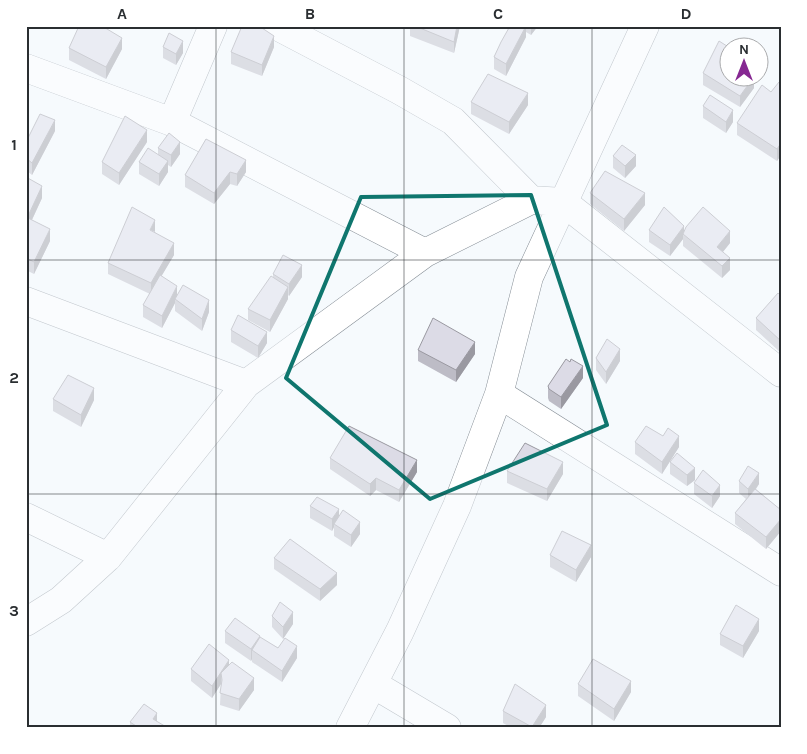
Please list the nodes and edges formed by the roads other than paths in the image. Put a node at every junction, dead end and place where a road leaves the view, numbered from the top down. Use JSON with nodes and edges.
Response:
{"nodes":[{"id":1,"x":213,"y":26,"type":"edge"},
{"id":2,"x":277,"y":26,"type":"edge"},
{"id":3,"x":645,"y":26,"type":"edge"},
{"id":4,"x":26,"y":68,"type":"edge"},
{"id":5,"x":172,"y":122,"type":"junction"},
{"id":6,"x":531,"y":200,"type":"junction"},
{"id":7,"x":563,"y":202,"type":"junction"},
{"id":8,"x":425,"y":252,"type":"junction"},
{"id":9,"x":26,"y":300,"type":"edge"},
{"id":10,"x":781,"y":373,"type":"edge"},
{"id":11,"x":246,"y":384,"type":"junction"},
{"id":12,"x":499,"y":394,"type":"junction"},
{"id":13,"x":26,"y":517,"type":"edge"},
{"id":14,"x":108,"y":556,"type":"junction"},
{"id":15,"x":781,"y":572,"type":"edge"},
{"id":16,"x":26,"y":622,"type":"edge"},
{"id":17,"x":373,"y":684,"type":"junction"},
{"id":18,"x":350,"y":728,"type":"edge"},
{"id":19,"x":447,"y":728,"type":"edge"}],
"edges":[{"from":1,"to":5,"type":"street"},
{"from":2,"to":6,"type":"street"},
{"from":3,"to":7,"type":"street"},
{"from":4,"to":5,"type":"street"},
{"from":5,"to":8,"type":"street"},
{"from":6,"to":7,"type":"street"},
{"from":6,"to":8,"type":"street"},
{"from":7,"to":10,"type":"street"},
{"from":7,"to":12,"type":"street"},
{"from":8,"to":11,"type":"street"},
{"from":9,"to":11,"type":"street"},
{"from":11,"to":14,"type":"street"},
{"from":12,"to":15,"type":"street"},
{"from":12,"to":17,"type":"street"},
{"from":13,"to":14,"type":"street"},
{"from":14,"to":16,"type":"street"},
{"from":17,"to":18,"type":"street"},
{"from":17,"to":19,"type":"street"}]}
